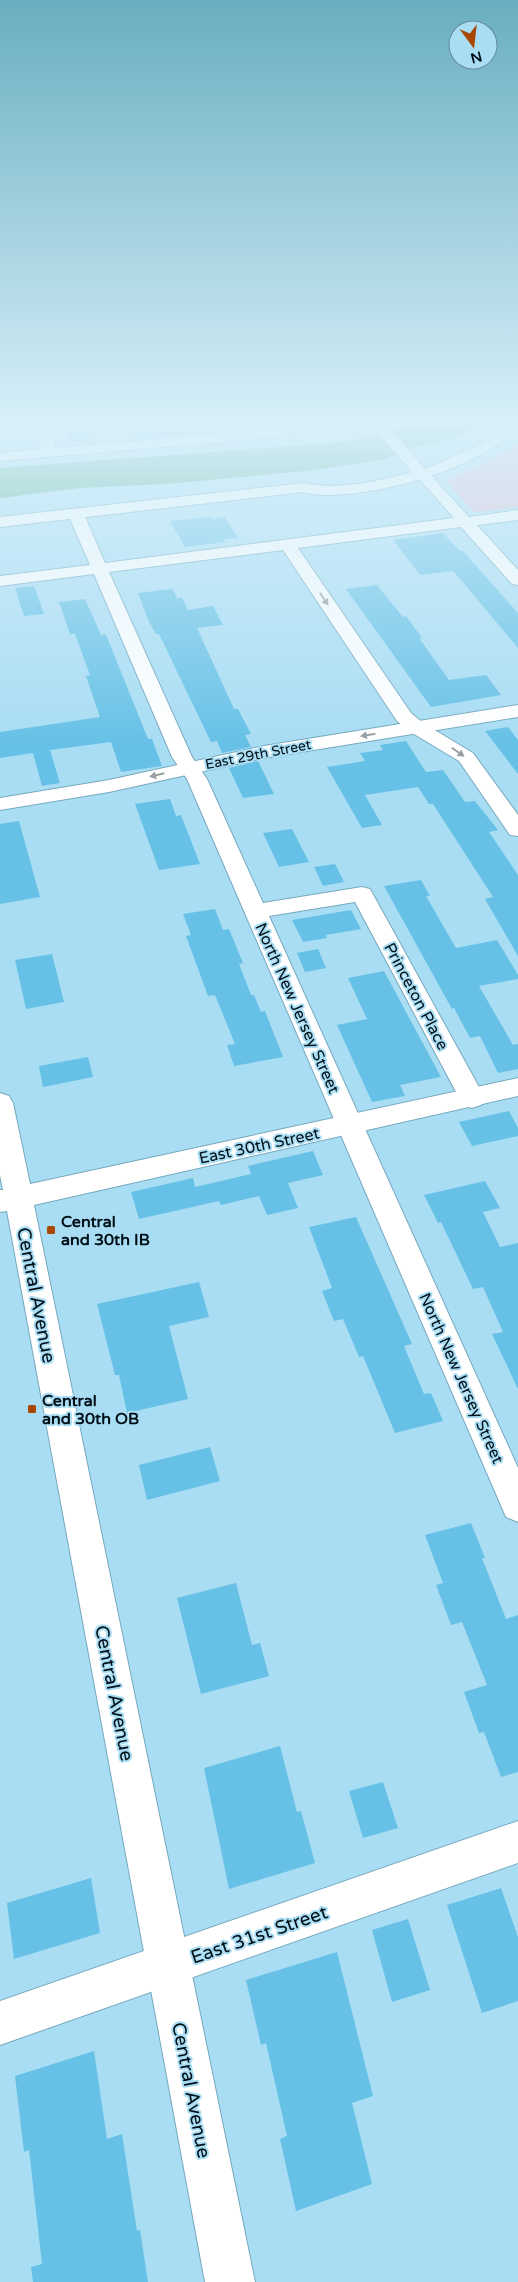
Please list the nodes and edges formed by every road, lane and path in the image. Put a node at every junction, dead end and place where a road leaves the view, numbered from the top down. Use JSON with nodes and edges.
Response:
{"nodes":[{"id":1,"x":82,"y":528,"type":"edge"},
{"id":2,"x":406,"y":528,"type":"edge"},
{"id":3,"x":471,"y":528,"type":"edge"},
{"id":4,"x":287,"y":544,"type":"junction"},
{"id":5,"x":100,"y":568,"type":"junction"},
{"id":6,"x":0,"y":580,"type":"edge"},
{"id":7,"x":518,"y":580,"type":"edge"},
{"id":8,"x":518,"y":710,"type":"edge"},
{"id":9,"x":416,"y":727,"type":"junction"},
{"id":10,"x":189,"y":767,"type":"junction"},
{"id":11,"x":0,"y":804,"type":"edge"},
{"id":12,"x":518,"y":830,"type":"edge"},
{"id":13,"x":255,"y":911,"type":"junction"},
{"id":14,"x":518,"y":1087,"type":"edge"},
{"id":15,"x":472,"y":1098,"type":"junction"},
{"id":16,"x":0,"y":1103,"type":"edge"},
{"id":17,"x":350,"y":1125,"type":"junction"},
{"id":18,"x":9,"y":1200,"type":"edge"},
{"id":19,"x":518,"y":1506,"type":"edge"},
{"id":20,"x":518,"y":1842,"type":"edge"},
{"id":21,"x":168,"y":1966,"type":"junction"},
{"id":22,"x":0,"y":2023,"type":"edge"},
{"id":23,"x":230,"y":2282,"type":"edge"}],
"edges":[{"from":1,"to":5,"type":"street","name":"North New Jersey Street"},
{"from":2,"to":4,"type":"street"},
{"from":3,"to":7,"type":"street"},
{"from":4,"to":5,"type":"street"},
{"from":4,"to":9,"type":"street","one_way":true},
{"from":5,"to":6,"type":"street"},
{"from":5,"to":10,"type":"street","name":"North New Jersey Street"},
{"from":8,"to":9,"type":"street","name":"East 29th Street"},
{"from":9,"to":10,"type":"street","name":"East 29th Street","one_way":true},
{"from":9,"to":12,"type":"street","one_way":true},
{"from":10,"to":11,"type":"street","name":"East 29th Street","one_way":true},
{"from":10,"to":13,"type":"street","name":"North New Jersey Street"},
{"from":13,"to":15,"type":"street","name":"Princeton Place"},
{"from":13,"to":17,"type":"street","name":"North New Jersey Street"},
{"from":14,"to":15,"type":"street","name":"East 30th Street"},
{"from":15,"to":17,"type":"street","name":"East 30th Street"},
{"from":16,"to":18,"type":"street","name":"Central Avenue"},
{"from":17,"to":18,"type":"street","name":"East 30th Street"},
{"from":17,"to":19,"type":"street","name":"North New Jersey Street"},
{"from":18,"to":21,"type":"street","name":"Central Avenue"},
{"from":20,"to":21,"type":"street","name":"East 31st Street"},
{"from":21,"to":22,"type":"street","name":"East 31st Street"},
{"from":21,"to":23,"type":"street","name":"Central Avenue"}]}
